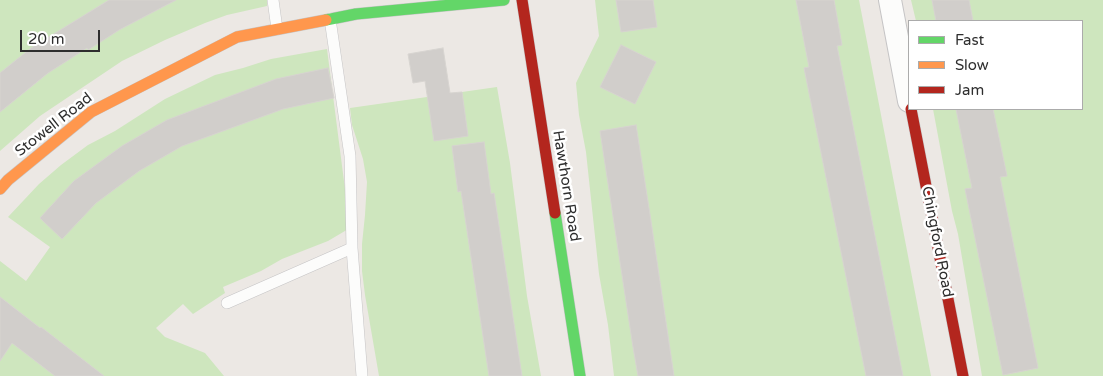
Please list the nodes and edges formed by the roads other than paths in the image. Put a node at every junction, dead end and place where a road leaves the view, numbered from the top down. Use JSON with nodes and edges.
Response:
{"nodes":[{"id":1,"x":273,"y":0,"type":"edge"},
{"id":2,"x":504,"y":0,"type":"edge"},
{"id":3,"x":522,"y":0,"type":"edge"},
{"id":4,"x":890,"y":0,"type":"edge"},
{"id":5,"x":330,"y":19,"type":"junction"},
{"id":6,"x":277,"y":29,"type":"junction"},
{"id":7,"x":908,"y":96,"type":"edge"},
{"id":8,"x":911,"y":110,"type":"edge"},
{"id":9,"x":3,"y":181,"type":"edge"},
{"id":10,"x":352,"y":248,"type":"junction"},
{"id":11,"x":227,"y":303,"type":"dead end"},
{"id":12,"x":362,"y":376,"type":"edge"},
{"id":13,"x":580,"y":376,"type":"edge"},
{"id":14,"x":962,"y":376,"type":"edge"}],
"edges":[{"from":1,"to":6,"type":"lane"},
{"from":2,"to":5,"type":"street","name":"Stowell Road"},
{"from":3,"to":13,"type":"street","name":"Hawthorn Road"},
{"from":4,"to":7,"type":"street"},
{"from":5,"to":6,"type":"street","name":"Stowell Road"},
{"from":5,"to":10,"type":"lane"},
{"from":6,"to":9,"type":"street","name":"Stowell Road"},
{"from":8,"to":14,"type":"street","name":"Chingford Road"},
{"from":10,"to":11,"type":"lane"},
{"from":10,"to":12,"type":"lane"}]}
